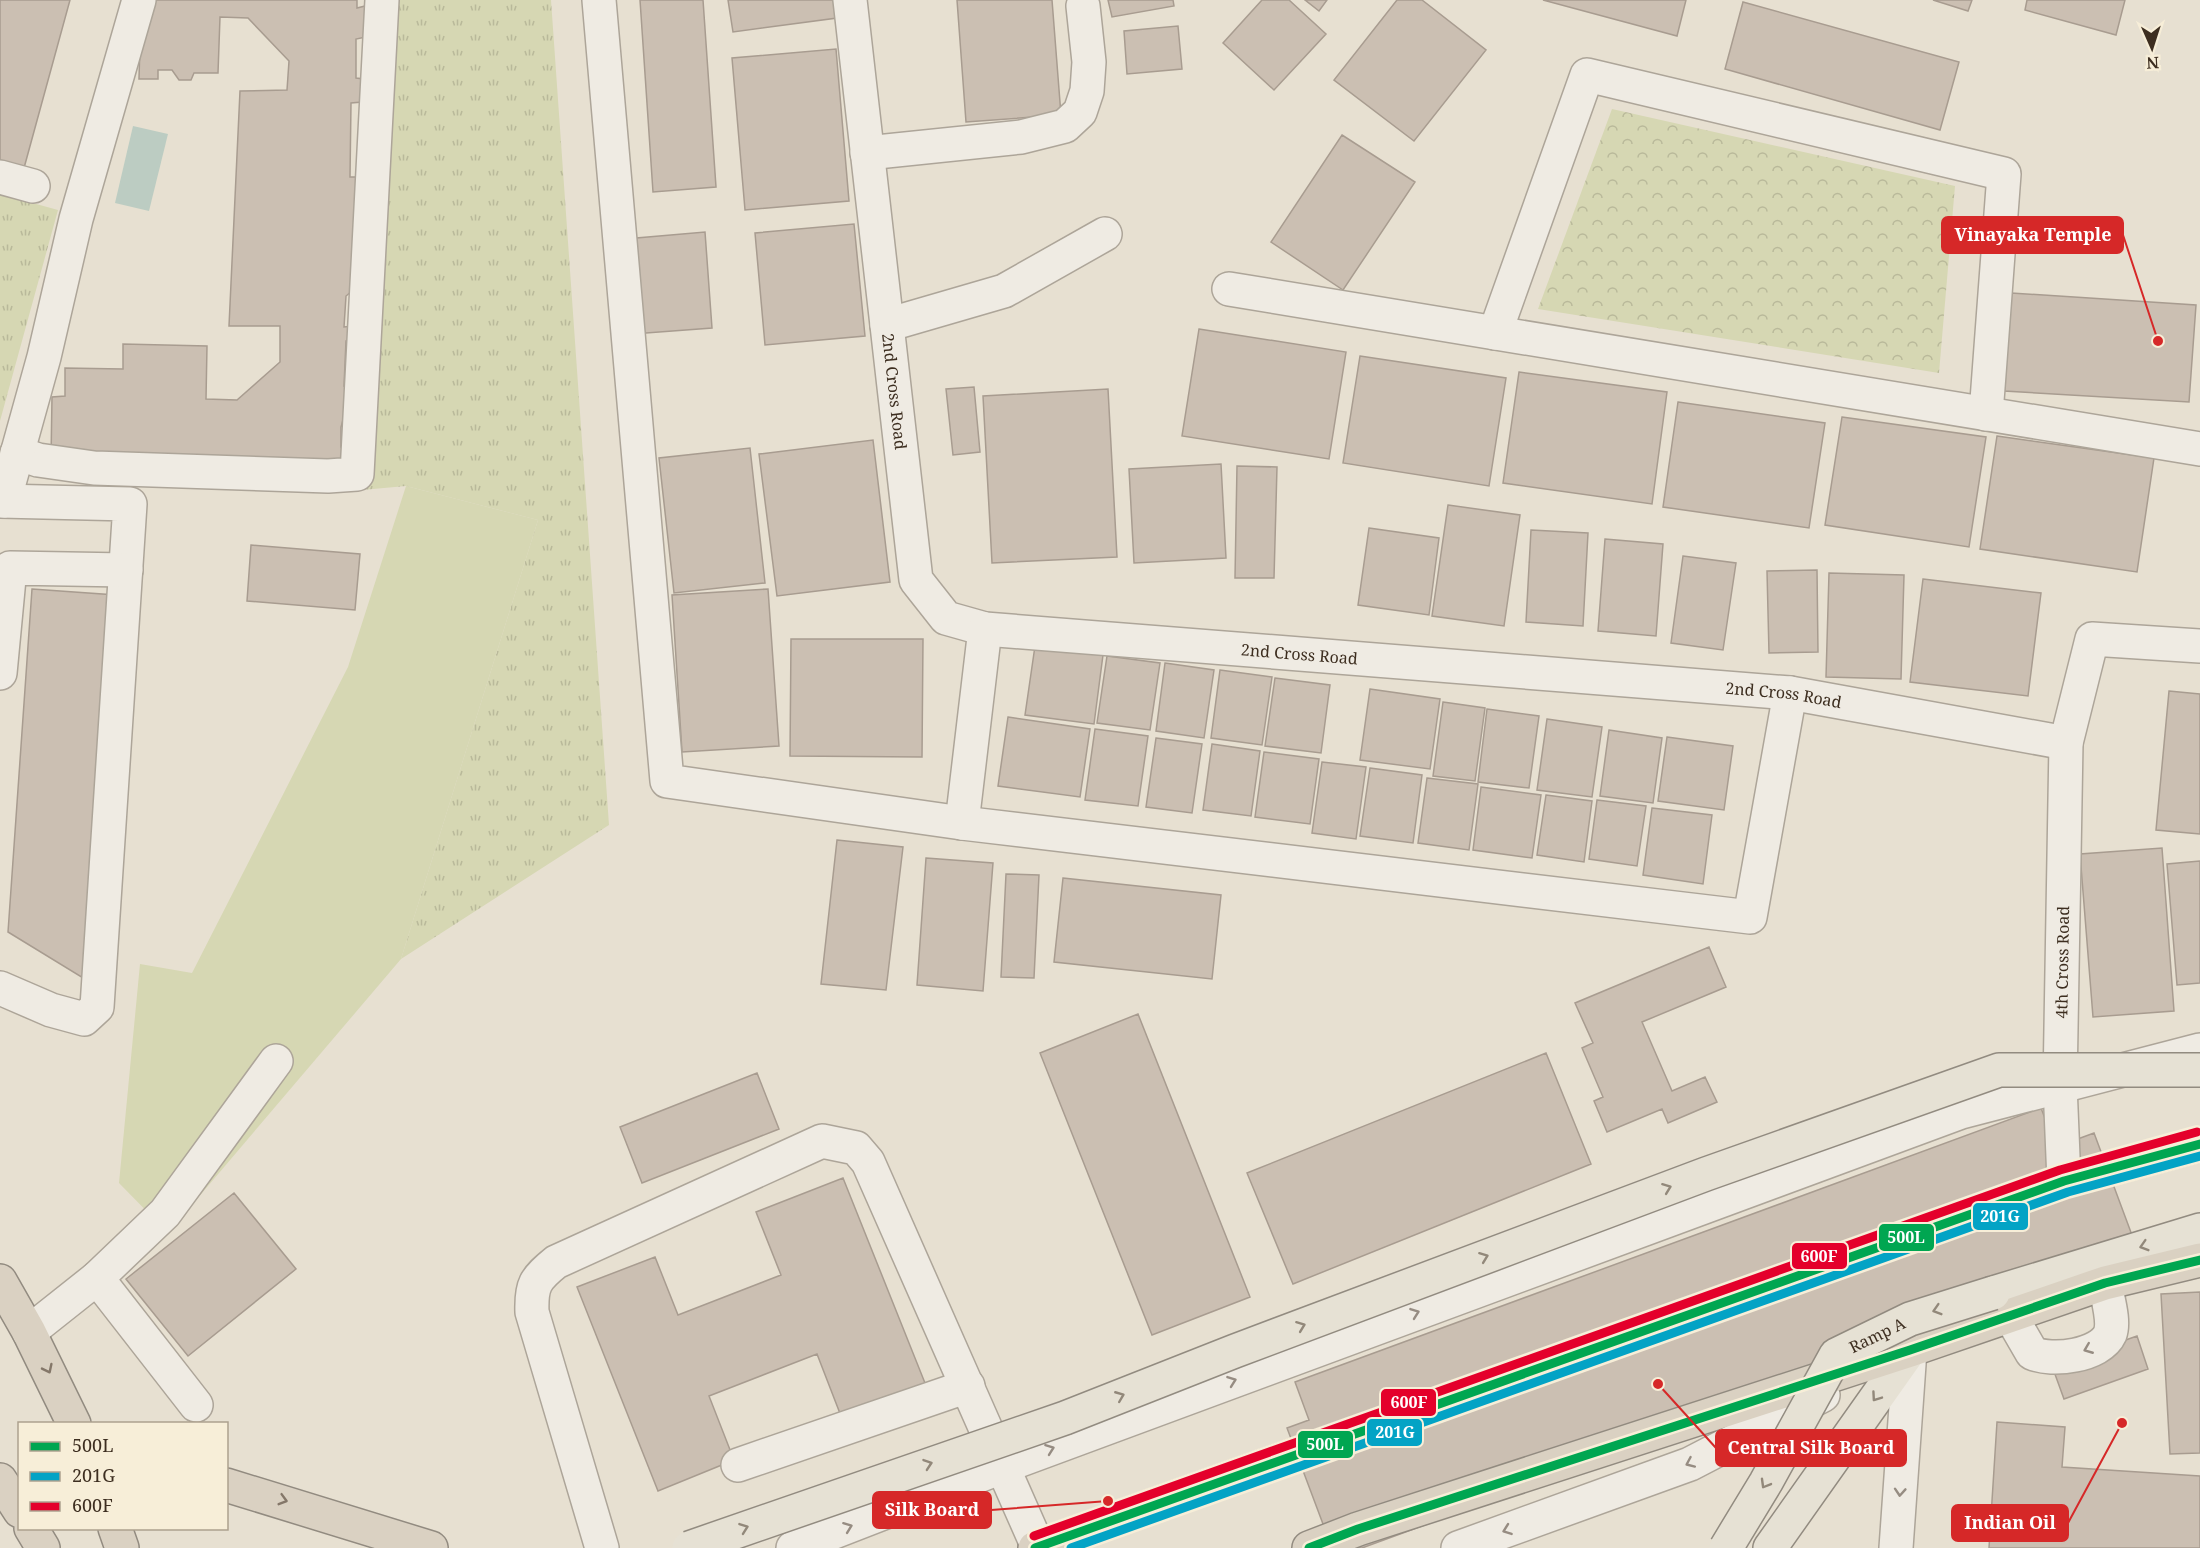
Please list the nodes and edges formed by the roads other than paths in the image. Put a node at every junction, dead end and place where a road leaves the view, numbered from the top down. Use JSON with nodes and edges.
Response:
{"nodes":[{"id":1,"x":139,"y":0,"type":"edge"},
{"id":2,"x":382,"y":0,"type":"edge"},
{"id":3,"x":599,"y":0,"type":"edge"},
{"id":4,"x":850,"y":0,"type":"edge"},
{"id":5,"x":1083,"y":6,"type":"dead end"},
{"id":6,"x":867,"y":153,"type":"junction"},
{"id":7,"x":0,"y":177,"type":"edge"},
{"id":8,"x":33,"y":186,"type":"dead end"},
{"id":9,"x":1105,"y":234,"type":"dead end"},
{"id":10,"x":1230,"y":289,"type":"dead end"},
{"id":11,"x":887,"y":325,"type":"junction"},
{"id":12,"x":1495,"y":333,"type":"junction"},
{"id":13,"x":1986,"y":414,"type":"junction"},
{"id":14,"x":2200,"y":449,"type":"edge"},
{"id":15,"x":17,"y":453,"type":"junction"},
{"id":16,"x":2,"y":501,"type":"edge"},
{"id":17,"x":126,"y":570,"type":"junction"},
{"id":18,"x":985,"y":629,"type":"junction"},
{"id":19,"x":2200,"y":646,"type":"edge"},
{"id":20,"x":0,"y":673,"type":"edge"},
{"id":21,"x":1790,"y":693,"type":"junction"},
{"id":22,"x":2066,"y":743,"type":"junction"},
{"id":23,"x":962,"y":823,"type":"junction"},
{"id":24,"x":0,"y":988,"type":"edge"},
{"id":25,"x":2200,"y":1050,"type":"edge"},
{"id":26,"x":276,"y":1062,"type":"dead end"},
{"id":27,"x":2200,"y":1070,"type":"edge"},
{"id":28,"x":2060,"y":1085,"type":"junction"},
{"id":29,"x":2200,"y":1144,"type":"edge"},
{"id":30,"x":2064,"y":1181,"type":"junction"},
{"id":31,"x":2200,"y":1230,"type":"edge"},
{"id":32,"x":2200,"y":1260,"type":"edge"},
{"id":33,"x":97,"y":1278,"type":"junction"},
{"id":34,"x":2105,"y":1283,"type":"junction"},
{"id":35,"x":4,"y":1296,"type":"edge"},
{"id":36,"x":2002,"y":1304,"type":"junction"},
{"id":37,"x":29,"y":1332,"type":"junction"},
{"id":38,"x":1910,"y":1350,"type":"junction"},
{"id":39,"x":968,"y":1386,"type":"junction"},
{"id":40,"x":196,"y":1405,"type":"dead end"},
{"id":41,"x":73,"y":1422,"type":"edge"},
{"id":42,"x":1001,"y":1460,"type":"junction"},
{"id":43,"x":738,"y":1466,"type":"dead end"},
{"id":44,"x":0,"y":1480,"type":"edge"},
{"id":45,"x":228,"y":1486,"type":"edge"},
{"id":46,"x":18,"y":1508,"type":"edge"},
{"id":47,"x":32,"y":1530,"type":"edge"},
{"id":48,"x":116,"y":1530,"type":"edge"},
{"id":49,"x":1037,"y":1547,"type":"edge"},
{"id":50,"x":43,"y":1548,"type":"edge"},
{"id":51,"x":122,"y":1548,"type":"edge"},
{"id":52,"x":430,"y":1548,"type":"edge"},
{"id":53,"x":602,"y":1548,"type":"edge"},
{"id":54,"x":689,"y":1548,"type":"edge"},
{"id":55,"x":794,"y":1548,"type":"edge"},
{"id":56,"x":1309,"y":1548,"type":"edge"},
{"id":57,"x":1458,"y":1548,"type":"edge"},
{"id":58,"x":1726,"y":1548,"type":"edge"},
{"id":59,"x":1770,"y":1548,"type":"edge"},
{"id":60,"x":1896,"y":1548,"type":"edge"}],
"edges":[{"from":1,"to":15,"type":"street"},
{"from":2,"to":15,"type":"street"},
{"from":3,"to":23,"type":"street"},
{"from":4,"to":6,"type":"street","name":"2nd Cross Road"},
{"from":5,"to":6,"type":"street"},
{"from":6,"to":11,"type":"street","name":"2nd Cross Road"},
{"from":7,"to":8,"type":"street"},
{"from":9,"to":11,"type":"street"},
{"from":10,"to":12,"type":"street"},
{"from":11,"to":18,"type":"street","name":"2nd Cross Road"},
{"from":12,"to":13,"type":"street"},
{"from":12,"to":13,"type":"street"},
{"from":13,"to":14,"type":"street"},
{"from":15,"to":16,"type":"street"},
{"from":16,"to":17,"type":"street"},
{"from":17,"to":20,"type":"street"},
{"from":17,"to":24,"type":"street"},
{"from":18,"to":21,"type":"street","name":"2nd Cross Road"},
{"from":18,"to":23,"type":"street"},
{"from":19,"to":22,"type":"street"},
{"from":21,"to":22,"type":"street","name":"2nd Cross Road"},
{"from":21,"to":23,"type":"street"},
{"from":22,"to":28,"type":"street","name":"4th Cross Road"},
{"from":25,"to":28,"type":"street"},
{"from":26,"to":33,"type":"street"},
{"from":54,"to":27,"type":"main road","one_way":true,"bridge":true},
{"from":28,"to":30,"type":"street","name":"4th Cross Road"},
{"from":42,"to":28,"type":"street","one_way":true},
{"from":29,"to":30,"type":"highway"},
{"from":30,"to":49,"type":"highway"},
{"from":31,"to":36,"type":"main road","name":"Ramp A","one_way":true},
{"from":32,"to":34,"type":"highway"},
{"from":33,"to":37,"type":"street"},
{"from":33,"to":40,"type":"street"},
{"from":34,"to":36,"type":"highway"},
{"from":34,"to":36,"type":"street","one_way":true},
{"from":35,"to":37,"type":"highway"},
{"from":36,"to":38,"type":"highway"},
{"from":36,"to":58,"type":"main road","name":"Ramp A","one_way":true,"bridge":true},
{"from":37,"to":41,"type":"highway","one_way":true},
{"from":38,"to":56,"type":"highway"},
{"from":38,"to":57,"type":"street","one_way":true},
{"from":38,"to":59,"type":"main road","one_way":true},
{"from":38,"to":60,"type":"street","one_way":true},
{"from":39,"to":42,"type":"street"},
{"from":39,"to":43,"type":"street"},
{"from":39,"to":53,"type":"street"},
{"from":42,"to":49,"type":"street"},
{"from":55,"to":42,"type":"street","one_way":true},
{"from":44,"to":46,"type":"highway"},
{"from":45,"to":52,"type":"highway","one_way":true},
{"from":47,"to":50,"type":"highway"},
{"from":48,"to":51,"type":"highway"}]}
